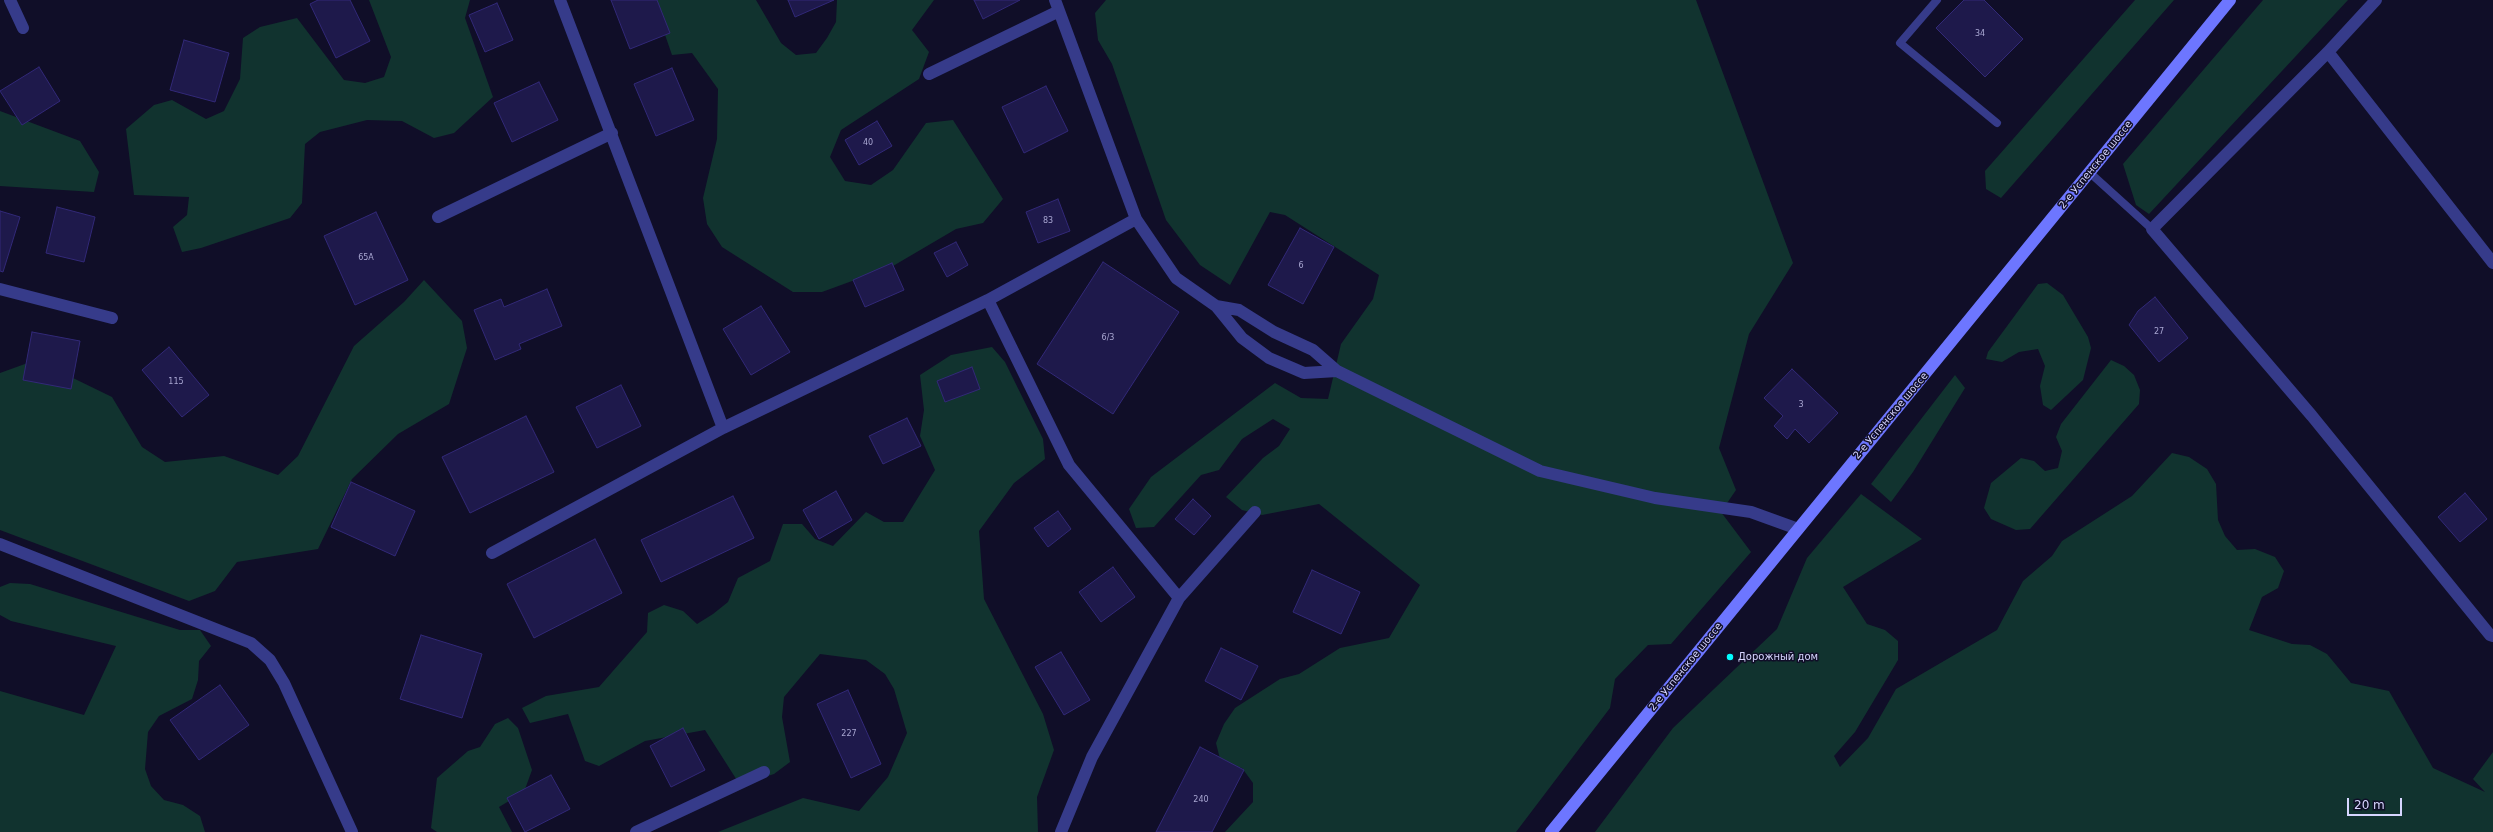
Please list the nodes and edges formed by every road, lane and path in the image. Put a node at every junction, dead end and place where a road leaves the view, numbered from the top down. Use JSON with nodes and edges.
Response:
{"nodes":[{"id":1,"x":10,"y":0,"type":"edge"},
{"id":2,"x":560,"y":0,"type":"edge"},
{"id":3,"x":1937,"y":0,"type":"edge"},
{"id":4,"x":2230,"y":0,"type":"edge"},
{"id":5,"x":2376,"y":0,"type":"edge"},
{"id":6,"x":1057,"y":5,"type":"edge"},
{"id":7,"x":23,"y":28,"type":"dead end"},
{"id":8,"x":2328,"y":52,"type":"junction"},
{"id":9,"x":929,"y":74,"type":"dead end"},
{"id":10,"x":1997,"y":123,"type":"dead end"},
{"id":11,"x":612,"y":133,"type":"junction"},
{"id":12,"x":2089,"y":172,"type":"junction"},
{"id":13,"x":438,"y":217,"type":"dead end"},
{"id":14,"x":1136,"y":219,"type":"junction"},
{"id":15,"x":2152,"y":229,"type":"junction"},
{"id":16,"x":2493,"y":263,"type":"edge"},
{"id":17,"x":0,"y":289,"type":"edge"},
{"id":18,"x":988,"y":300,"type":"junction"},
{"id":19,"x":1216,"y":306,"type":"junction"},
{"id":20,"x":112,"y":318,"type":"dead end"},
{"id":21,"x":1337,"y":371,"type":"junction"},
{"id":22,"x":723,"y":428,"type":"junction"},
{"id":23,"x":1255,"y":512,"type":"dead end"},
{"id":24,"x":1798,"y":529,"type":"junction"},
{"id":25,"x":0,"y":544,"type":"edge"},
{"id":26,"x":492,"y":553,"type":"dead end"},
{"id":27,"x":1179,"y":598,"type":"junction"},
{"id":28,"x":2493,"y":636,"type":"edge"},
{"id":29,"x":764,"y":772,"type":"dead end"},
{"id":30,"x":352,"y":832,"type":"edge"},
{"id":31,"x":636,"y":832,"type":"edge"},
{"id":32,"x":1061,"y":832,"type":"edge"},
{"id":33,"x":1551,"y":832,"type":"edge"}],
"edges":[{"from":1,"to":7,"type":"street"},
{"from":2,"to":11,"type":"street"},
{"from":3,"to":10,"type":"lane"},
{"from":4,"to":12,"type":"main road","name":"2-е Успенское шоссе"},
{"from":5,"to":8,"type":"street"},
{"from":6,"to":9,"type":"street"},
{"from":6,"to":14,"type":"street"},
{"from":8,"to":15,"type":"street"},
{"from":8,"to":16,"type":"street"},
{"from":11,"to":13,"type":"street"},
{"from":11,"to":22,"type":"street"},
{"from":12,"to":15,"type":"lane"},
{"from":12,"to":24,"type":"main road","name":"2-е Успенское шоссе"},
{"from":14,"to":18,"type":"street"},
{"from":14,"to":19,"type":"street"},
{"from":15,"to":28,"type":"street"},
{"from":17,"to":20,"type":"street"},
{"from":18,"to":22,"type":"street"},
{"from":18,"to":27,"type":"street"},
{"from":19,"to":21,"type":"street"},
{"from":19,"to":21,"type":"street"},
{"from":21,"to":24,"type":"street"},
{"from":22,"to":26,"type":"street"},
{"from":23,"to":27,"type":"street"},
{"from":24,"to":33,"type":"main road","name":"2-е Успенское шоссе"},
{"from":25,"to":30,"type":"street"},
{"from":27,"to":32,"type":"street"},
{"from":29,"to":31,"type":"street"}]}
